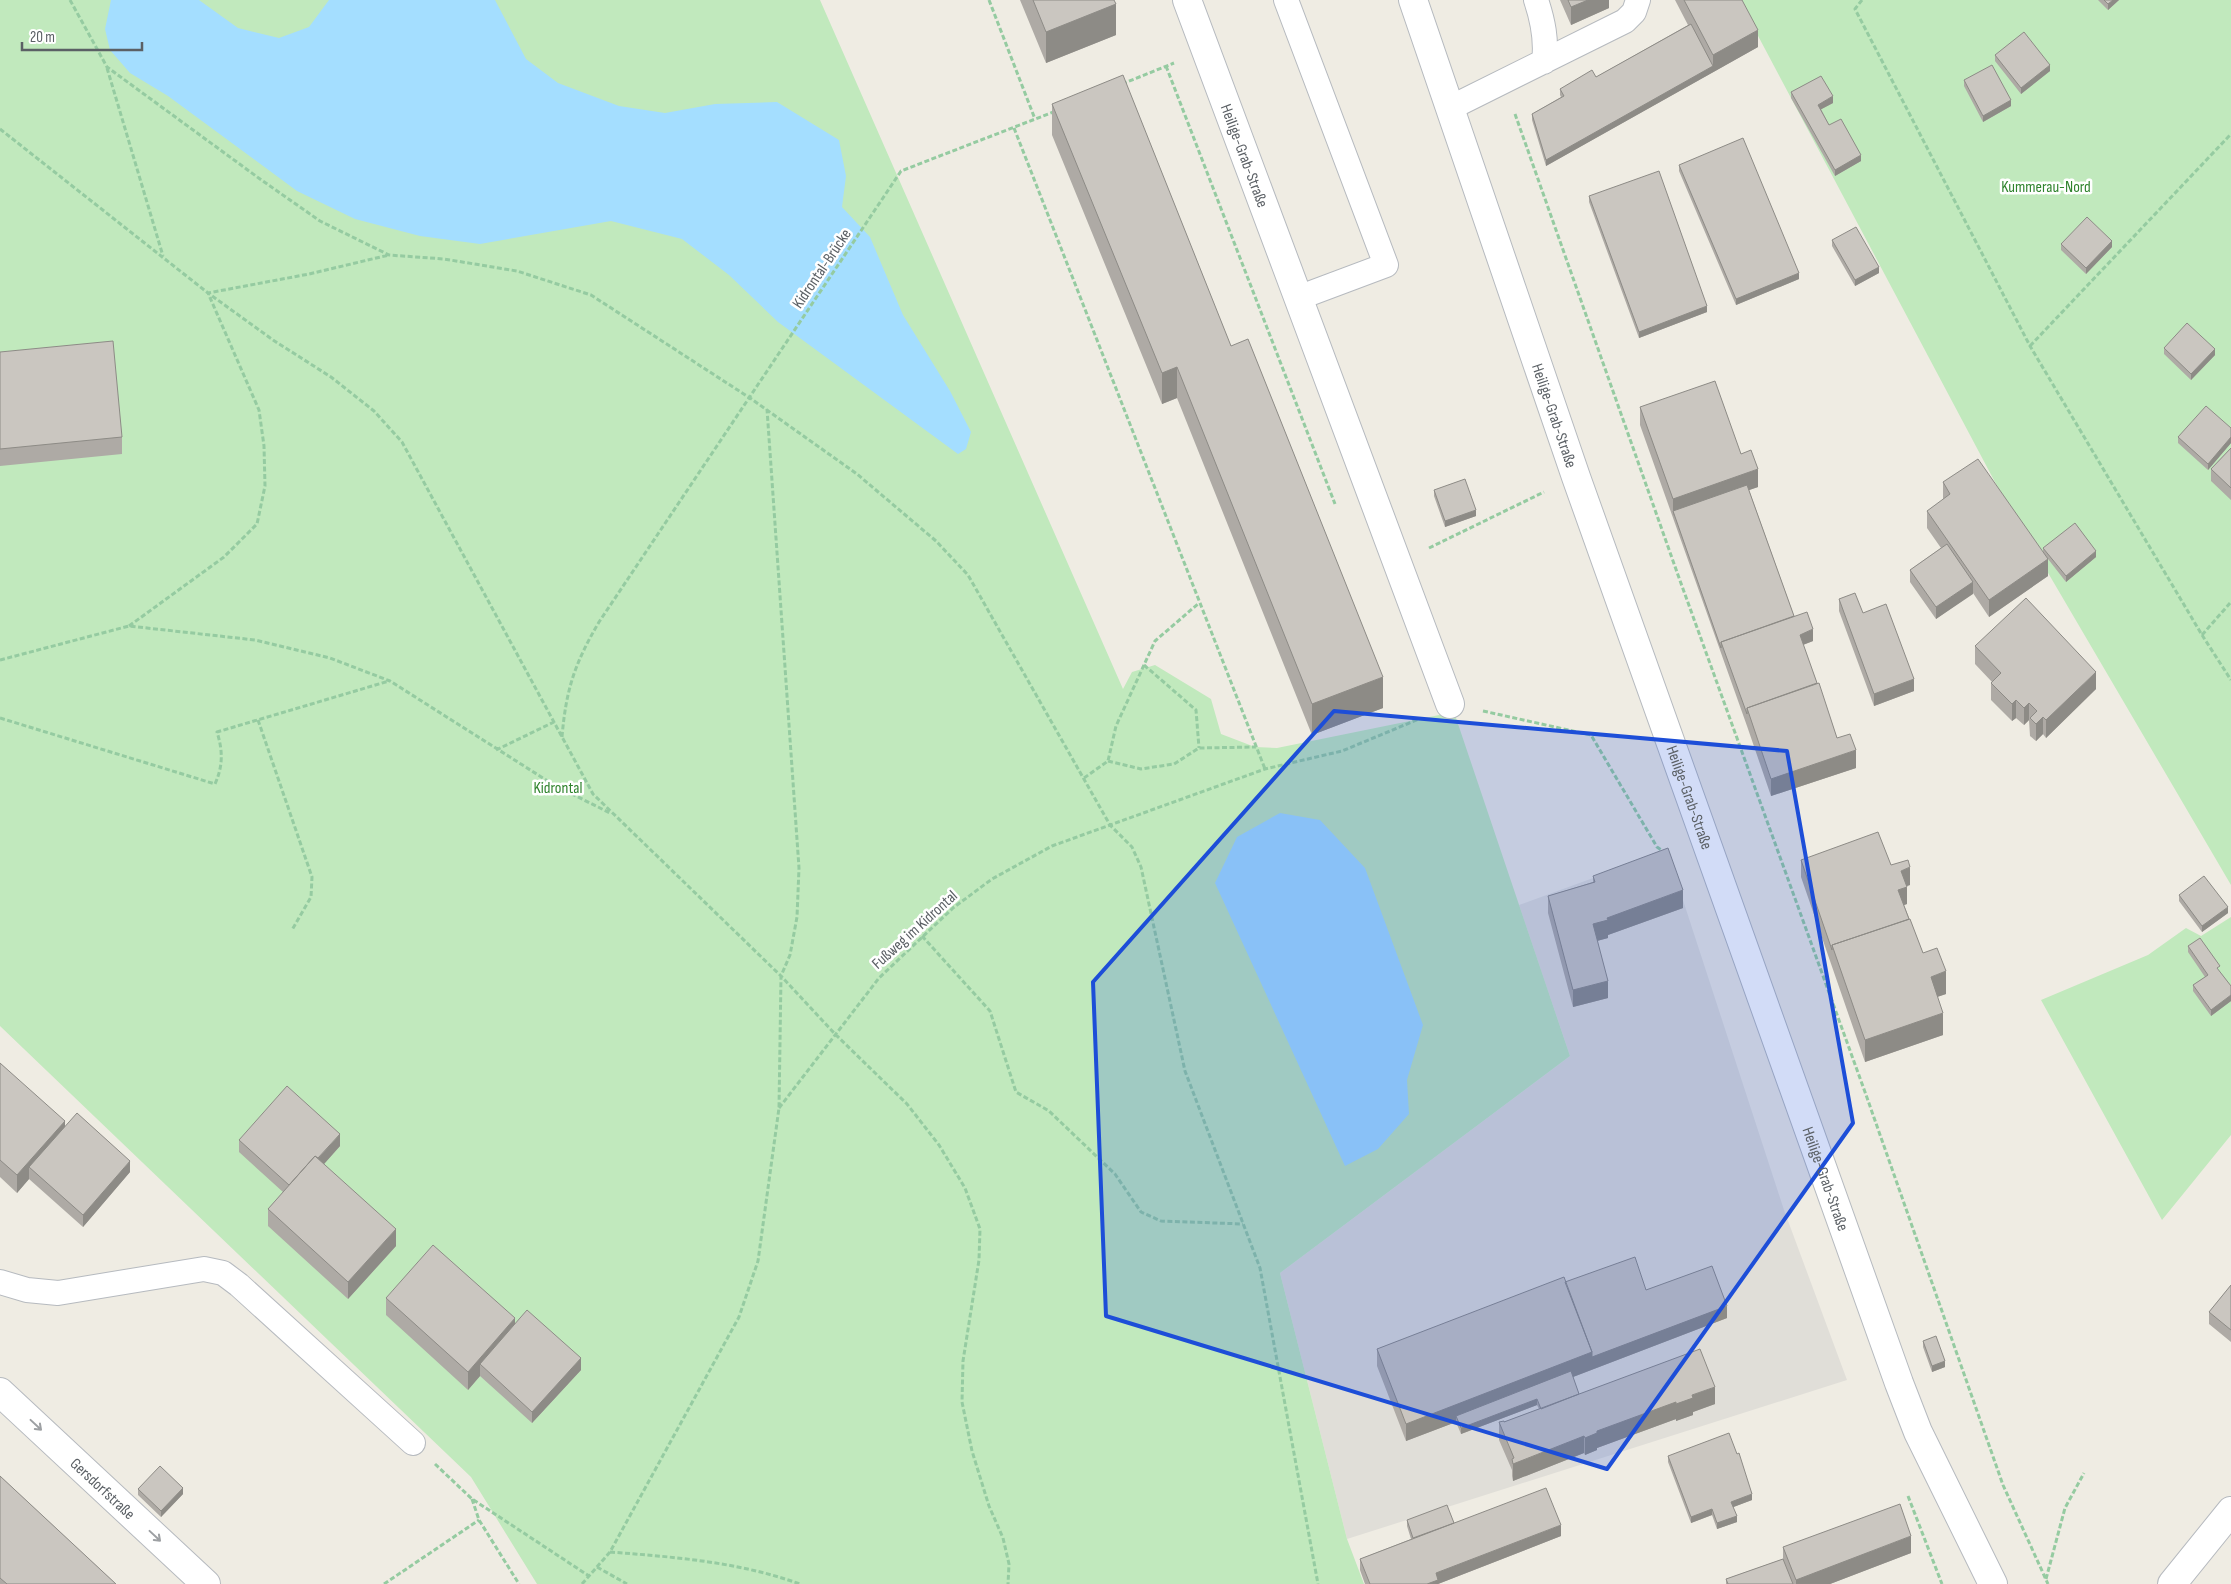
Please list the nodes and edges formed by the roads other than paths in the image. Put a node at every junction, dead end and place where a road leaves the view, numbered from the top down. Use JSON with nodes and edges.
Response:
{"nodes":[{"id":1,"x":1187,"y":0,"type":"edge"},
{"id":2,"x":1286,"y":0,"type":"edge"},
{"id":3,"x":1413,"y":0,"type":"edge"},
{"id":4,"x":1536,"y":0,"type":"edge"},
{"id":5,"x":1638,"y":0,"type":"edge"},
{"id":6,"x":1544,"y":62,"type":"junction"},
{"id":7,"x":1450,"y":108,"type":"junction"},
{"id":8,"x":1298,"y":298,"type":"junction"},
{"id":9,"x":1450,"y":704,"type":"road end"},
{"id":10,"x":0,"y":1282,"type":"edge"},
{"id":11,"x":0,"y":1392,"type":"edge"},
{"id":12,"x":413,"y":1443,"type":"road end"},
{"id":13,"x":2231,"y":1511,"type":"edge"},
{"id":14,"x":206,"y":1584,"type":"edge"},
{"id":15,"x":1993,"y":1584,"type":"edge"},
{"id":16,"x":2172,"y":1584,"type":"edge"}],
"edges":[{"from":1,"to":8,"type":"street","name":"Heilige-Grab-Straße"},
{"from":2,"to":8,"type":"lane"},
{"from":3,"to":7,"type":"street","name":"Heilige-Grab-Straße"},
{"from":4,"to":6,"type":"lane"},
{"from":5,"to":6,"type":"lane"},
{"from":6,"to":7,"type":"lane"},
{"from":7,"to":15,"type":"street","name":"Heilige-Grab-Straße"},
{"from":8,"to":9,"type":"street","name":"Heilige-Grab-Straße"},
{"from":10,"to":12,"type":"lane"},
{"from":11,"to":14,"type":"street","name":"Gersdorfstraße","one_way":true},
{"from":13,"to":16,"type":"street"}]}
